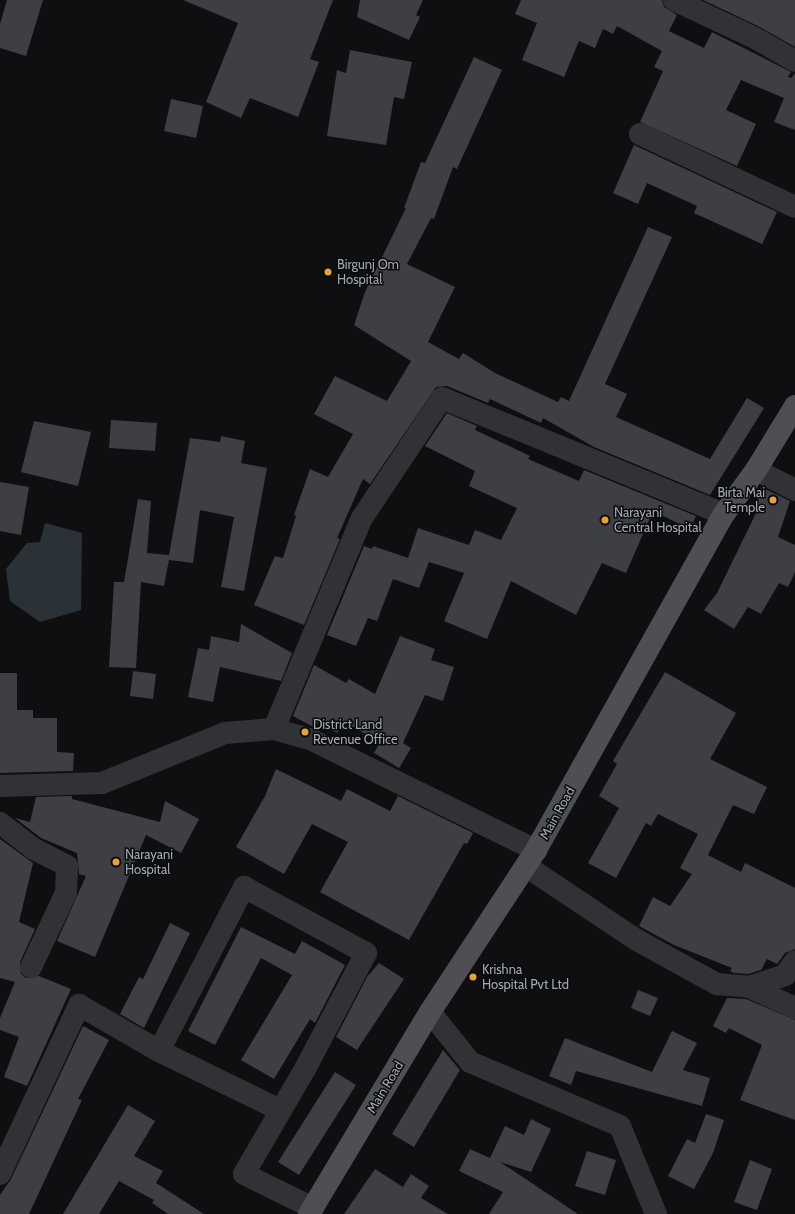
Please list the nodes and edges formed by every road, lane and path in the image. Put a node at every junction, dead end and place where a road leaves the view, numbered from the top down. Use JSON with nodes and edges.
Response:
{"nodes":[{"id":1,"x":674,"y":0,"type":"edge"},
{"id":2,"x":795,"y":61,"type":"edge"},
{"id":3,"x":640,"y":134,"type":"dead end"},
{"id":4,"x":795,"y":207,"type":"edge"},
{"id":5,"x":795,"y":406,"type":"edge"},
{"id":6,"x":756,"y":470,"type":"junction"},
{"id":7,"x":795,"y":490,"type":"edge"},
{"id":8,"x":724,"y":514,"type":"junction"},
{"id":9,"x":274,"y":729,"type":"junction"},
{"id":10,"x":0,"y":786,"type":"edge"},
{"id":11,"x":0,"y":823,"type":"edge"},
{"id":12,"x":531,"y":858,"type":"junction"},
{"id":13,"x":795,"y":961,"type":"edge"},
{"id":14,"x":31,"y":967,"type":"dead end"},
{"id":15,"x":748,"y":986,"type":"junction"},
{"id":16,"x":795,"y":1008,"type":"edge"},
{"id":17,"x":430,"y":1012,"type":"junction"},
{"id":18,"x":159,"y":1051,"type":"junction"},
{"id":19,"x":280,"y":1110,"type":"junction"},
{"id":20,"x":0,"y":1174,"type":"edge"},
{"id":21,"x":311,"y":1211,"type":"edge"},
{"id":22,"x":656,"y":1214,"type":"edge"}],
"edges":[{"from":1,"to":2,"type":"street"},
{"from":3,"to":4,"type":"street"},
{"from":5,"to":6,"type":"main road","name":"Main Road"},
{"from":6,"to":7,"type":"street"},
{"from":6,"to":8,"type":"main road","name":"Main Road"},
{"from":8,"to":9,"type":"street"},
{"from":8,"to":12,"type":"main road","name":"Main Road"},
{"from":9,"to":10,"type":"street"},
{"from":9,"to":12,"type":"street"},
{"from":11,"to":14,"type":"street"},
{"from":12,"to":15,"type":"street"},
{"from":12,"to":17,"type":"main road","name":"Main Road"},
{"from":13,"to":15,"type":"street"},
{"from":15,"to":16,"type":"street"},
{"from":17,"to":21,"type":"main road","name":"Main Road"},
{"from":17,"to":22,"type":"street"},
{"from":18,"to":19,"type":"street"},
{"from":18,"to":19,"type":"street"},
{"from":18,"to":20,"type":"street"},
{"from":19,"to":21,"type":"street"}]}
